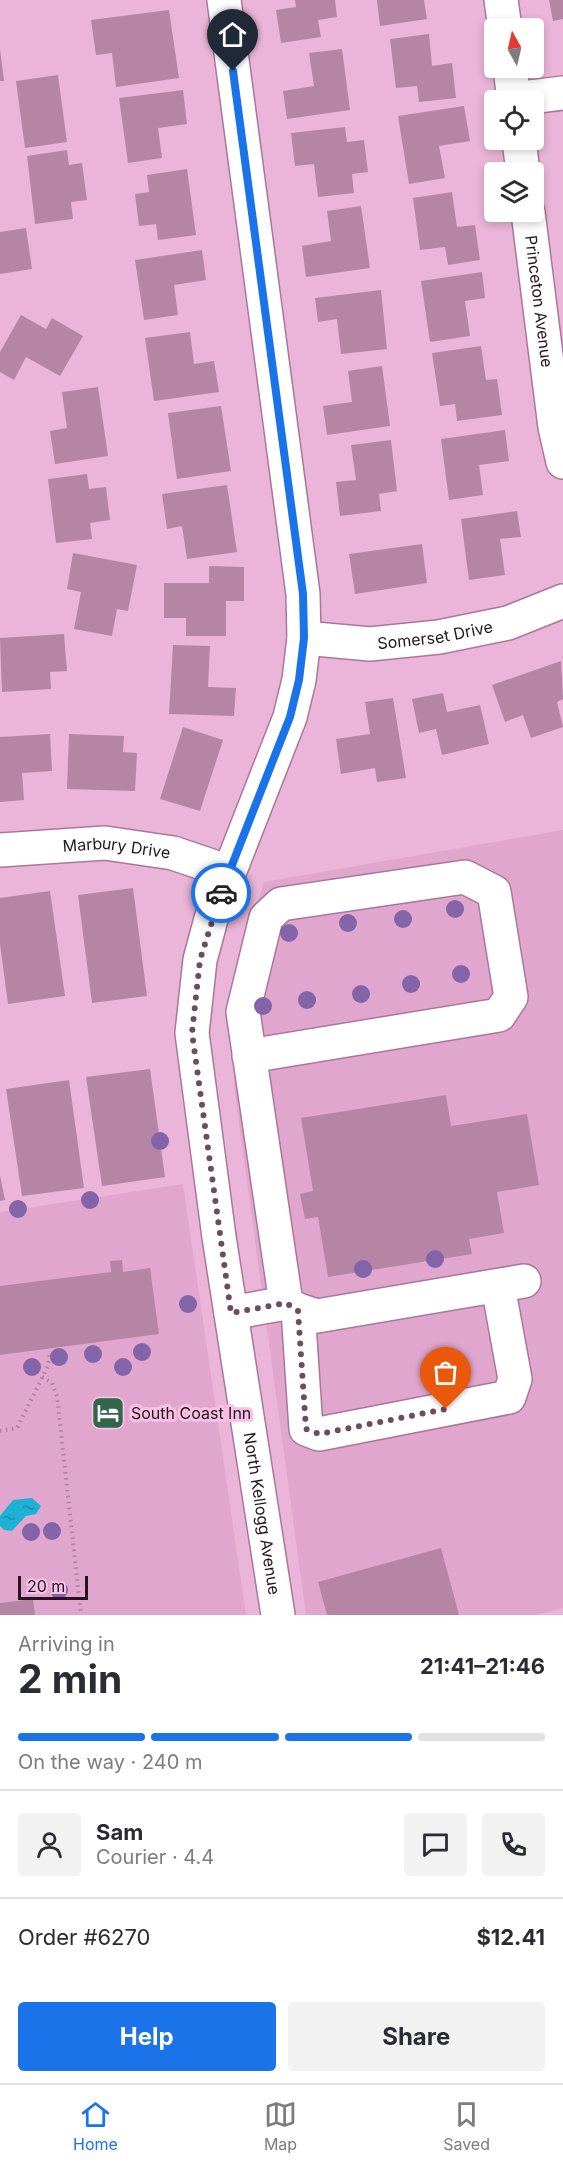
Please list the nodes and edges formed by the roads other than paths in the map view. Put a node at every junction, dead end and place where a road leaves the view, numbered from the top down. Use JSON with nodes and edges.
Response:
{"nodes":[{"id":1,"x":224,"y":0,"type":"edge"},
{"id":2,"x":501,"y":0,"type":"edge"},
{"id":3,"x":504,"y":18,"type":"edge"},
{"id":4,"x":563,"y":93,"type":"edge"},
{"id":5,"x":544,"y":96,"type":"edge"},
{"id":6,"x":529,"y":222,"type":"edge"},
{"id":7,"x":563,"y":462,"type":"edge"},
{"id":8,"x":563,"y":601,"type":"edge"},
{"id":9,"x":304,"y":638,"type":"junction"},
{"id":10,"x":0,"y":850,"type":"edge"},
{"id":11,"x":229,"y":873,"type":"junction"},
{"id":12,"x":249,"y":1056,"type":"junction"},
{"id":13,"x":292,"y":1307,"type":"junction"},
{"id":14,"x":231,"y":1313,"type":"junction"},
{"id":15,"x":278,"y":1615,"type":"edge"}],
"edges":[{"from":1,"to":9,"type":"street","name":"North Kellogg Avenue"},
{"from":2,"to":3,"type":"street"},
{"from":4,"to":5,"type":"street"},
{"from":6,"to":7,"type":"street","name":"Princeton Avenue"},
{"from":8,"to":9,"type":"street","name":"Somerset Drive"},
{"from":9,"to":11,"type":"street","name":"North Kellogg Avenue"},
{"from":10,"to":11,"type":"street","name":"Marbury Drive"},
{"from":11,"to":14,"type":"street","name":"North Kellogg Avenue"},
{"from":12,"to":12,"type":"street"},
{"from":12,"to":13,"type":"street"},
{"from":13,"to":13,"type":"street"},
{"from":13,"to":14,"type":"street"},
{"from":14,"to":15,"type":"street","name":"North Kellogg Avenue"}]}
